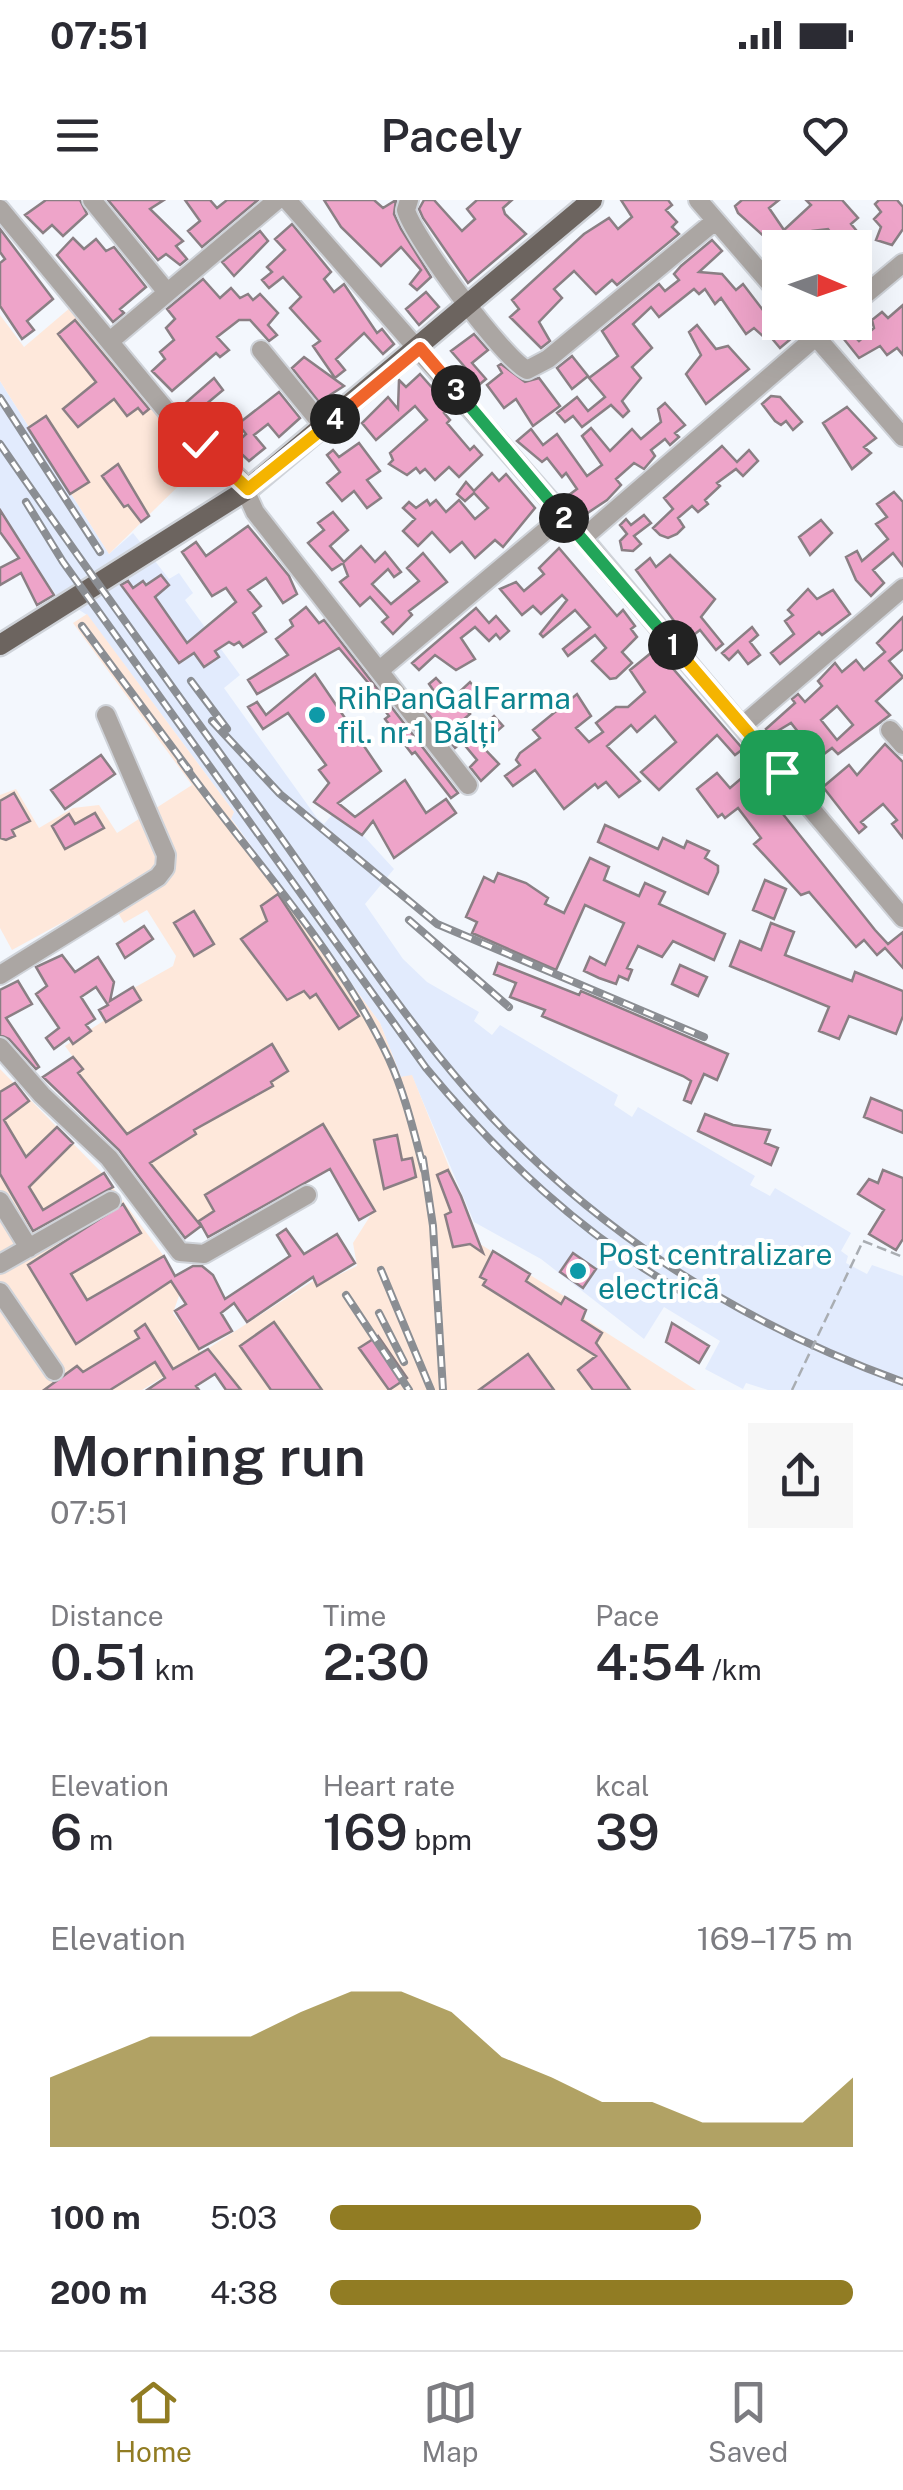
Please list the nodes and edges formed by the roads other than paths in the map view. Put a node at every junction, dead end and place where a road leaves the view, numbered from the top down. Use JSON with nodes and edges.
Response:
{"nodes":[{"id":1,"x":92,"y":200,"type":"edge"},
{"id":2,"x":276,"y":200,"type":"edge"},
{"id":3,"x":287,"y":200,"type":"edge"},
{"id":4,"x":409,"y":200,"type":"edge"},
{"id":5,"x":592,"y":200,"type":"edge"},
{"id":6,"x":698,"y":200,"type":"edge"},
{"id":7,"x":0,"y":209,"type":"edge"},
{"id":8,"x":715,"y":221,"type":"junction"},
{"id":9,"x":903,"y":262,"type":"edge"},
{"id":10,"x":762,"y":275,"type":"edge"},
{"id":11,"x":872,"y":289,"type":"edge"},
{"id":12,"x":166,"y":291,"type":"junction"},
{"id":13,"x":468,"y":305,"type":"junction"},
{"id":14,"x":798,"y":340,"type":"edge"},
{"id":15,"x":818,"y":340,"type":"edge"},
{"id":16,"x":110,"y":341,"type":"junction"},
{"id":17,"x":420,"y":348,"type":"junction"},
{"id":18,"x":260,"y":350,"type":"dead end"},
{"id":19,"x":325,"y":428,"type":"junction"},
{"id":20,"x":903,"y":438,"type":"edge"},
{"id":21,"x":248,"y":489,"type":"junction"},
{"id":22,"x":563,"y":516,"type":"junction"},
{"id":23,"x":583,"y":538,"type":"junction"},
{"id":24,"x":903,"y":588,"type":"edge"},
{"id":25,"x":2,"y":641,"type":"edge"},
{"id":26,"x":381,"y":669,"type":"junction"},
{"id":27,"x":106,"y":715,"type":"dead end"},
{"id":28,"x":742,"y":726,"type":"junction"},
{"id":29,"x":890,"y":730,"type":"dead end"},
{"id":30,"x":903,"y":745,"type":"edge"},
{"id":31,"x":468,"y":785,"type":"dead end"},
{"id":32,"x":902,"y":915,"type":"edge"},
{"id":33,"x":0,"y":975,"type":"edge"},
{"id":34,"x":0,"y":1047,"type":"edge"},
{"id":35,"x":306,"y":1195,"type":"dead end"},
{"id":36,"x":111,"y":1201,"type":"dead end"},
{"id":37,"x":0,"y":1202,"type":"edge"},
{"id":38,"x":28,"y":1248,"type":"junction"},
{"id":39,"x":0,"y":1264,"type":"edge"},
{"id":40,"x":0,"y":1292,"type":"edge"},
{"id":41,"x":54,"y":1371,"type":"dead end"}],
"edges":[{"from":1,"to":12,"type":"street"},
{"from":2,"to":12,"type":"street"},
{"from":3,"to":17,"type":"street"},
{"from":4,"to":13,"type":"street"},
{"from":5,"to":13,"type":"main road"},
{"from":6,"to":8,"type":"street"},
{"from":7,"to":16,"type":"street"},
{"from":8,"to":10,"type":"street"},
{"from":8,"to":13,"type":"street"},
{"from":9,"to":11,"type":"street"},
{"from":12,"to":16,"type":"street"},
{"from":13,"to":17,"type":"main road"},
{"from":14,"to":23,"type":"street"},
{"from":15,"to":20,"type":"street"},
{"from":16,"to":21,"type":"street"},
{"from":17,"to":19,"type":"main road"},
{"from":17,"to":22,"type":"street"},
{"from":18,"to":19,"type":"street"},
{"from":19,"to":21,"type":"main road"},
{"from":21,"to":25,"type":"main road"},
{"from":21,"to":26,"type":"street"},
{"from":22,"to":23,"type":"street"},
{"from":22,"to":26,"type":"street"},
{"from":23,"to":28,"type":"street"},
{"from":24,"to":28,"type":"street"},
{"from":26,"to":31,"type":"street"},
{"from":27,"to":33,"type":"street"},
{"from":28,"to":32,"type":"street"},
{"from":29,"to":30,"type":"street"},
{"from":34,"to":35,"type":"street"},
{"from":36,"to":38,"type":"street"},
{"from":37,"to":38,"type":"street"},
{"from":38,"to":39,"type":"street"},
{"from":40,"to":41,"type":"street"}]}
